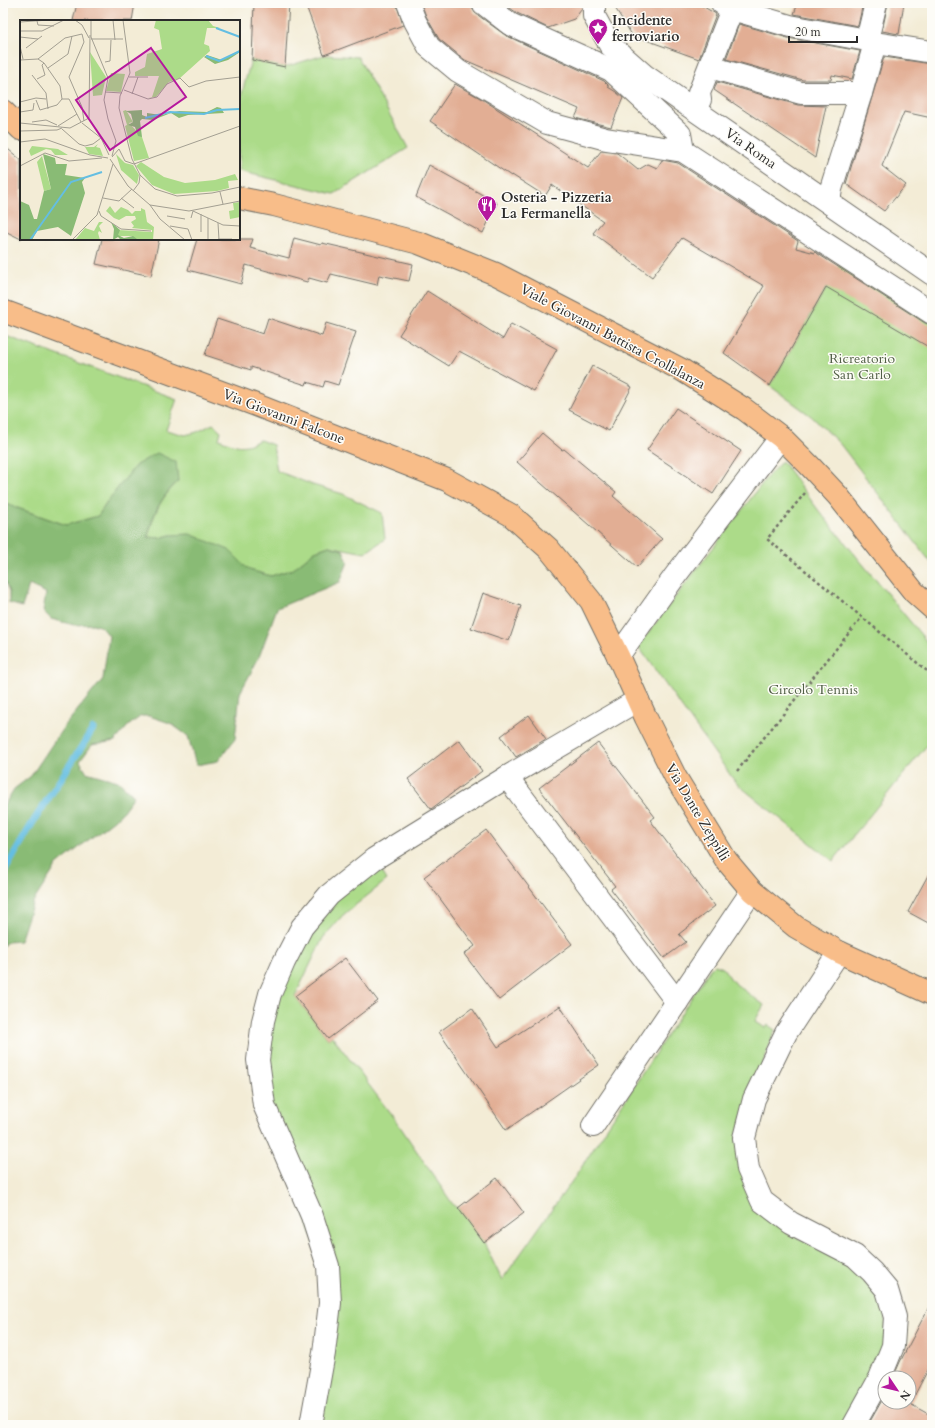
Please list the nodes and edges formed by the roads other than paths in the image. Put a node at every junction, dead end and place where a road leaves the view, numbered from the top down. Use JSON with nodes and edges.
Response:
{"nodes":[{"id":1,"x":408,"y":3,"type":"edge"},
{"id":2,"x":483,"y":3,"type":"edge"},
{"id":3,"x":594,"y":3,"type":"edge"},
{"id":4,"x":876,"y":3,"type":"edge"},
{"id":5,"x":727,"y":6,"type":"edge"},
{"id":6,"x":871,"y":42,"type":"junction"},
{"id":7,"x":932,"y":52,"type":"edge"},
{"id":8,"x":710,"y":67,"type":"junction"},
{"id":9,"x":862,"y":92,"type":"junction"},
{"id":10,"x":694,"y":109,"type":"junction"},
{"id":11,"x":3,"y":111,"type":"edge"},
{"id":12,"x":20,"y":128,"type":"edge"},
{"id":13,"x":683,"y":151,"type":"junction"},
{"id":14,"x":240,"y":198,"type":"edge"},
{"id":15,"x":829,"y":202,"type":"junction"},
{"id":16,"x":932,"y":274,"type":"edge"},
{"id":17,"x":3,"y":311,"type":"edge"},
{"id":18,"x":932,"y":313,"type":"edge"},
{"id":19,"x":781,"y":437,"type":"junction"},
{"id":20,"x":549,"y":549,"type":"joint"},
{"id":21,"x":932,"y":608,"type":"edge"},
{"id":22,"x":618,"y":656,"type":"junction"},
{"id":23,"x":638,"y":700,"type":"junction"},
{"id":24,"x":508,"y":776,"type":"junction"},
{"id":25,"x":752,"y":891,"type":"junction"},
{"id":26,"x":839,"y":952,"type":"junction"},
{"id":27,"x":932,"y":994,"type":"edge"},
{"id":28,"x":677,"y":1002,"type":"junction"},
{"id":29,"x":593,"y":1126,"type":"dead end"},
{"id":30,"x":311,"y":1425,"type":"edge"},
{"id":31,"x":854,"y":1425,"type":"edge"}],
"edges":[{"from":1,"to":13,"type":"street"},
{"from":2,"to":13,"type":"street"},
{"from":3,"to":10,"type":"street","name":"Via Roma"},
{"from":4,"to":6,"type":"street"},
{"from":5,"to":6,"type":"street"},
{"from":5,"to":8,"type":"street"},
{"from":6,"to":7,"type":"street"},
{"from":6,"to":9,"type":"street"},
{"from":8,"to":9,"type":"street"},
{"from":8,"to":10,"type":"street"},
{"from":9,"to":15,"type":"street"},
{"from":10,"to":15,"type":"street","name":"Via Roma"},
{"from":11,"to":12,"type":"main road"},
{"from":13,"to":18,"type":"street"},
{"from":14,"to":19,"type":"main road","name":"Viale Giovanni Battista Crollalanza"},
{"from":15,"to":16,"type":"street","name":"Via Roma"},
{"from":17,"to":20,"type":"main road","name":"Via Giovanni Falcone"},
{"from":19,"to":21,"type":"main road","name":"Viale Giovanni Battista Crollalanza"},
{"from":19,"to":22,"type":"street"},
{"from":20,"to":22,"type":"main road","name":"Via Dante Zeppilli"},
{"from":22,"to":23,"type":"main road","name":"Via Dante Zeppilli"},
{"from":23,"to":24,"type":"street"},
{"from":23,"to":25,"type":"main road","name":"Via Dante Zeppilli"},
{"from":24,"to":28,"type":"street"},
{"from":24,"to":30,"type":"street"},
{"from":25,"to":26,"type":"main road","name":"Via Dante Zeppilli"},
{"from":25,"to":28,"type":"street"},
{"from":26,"to":27,"type":"main road","name":"Via Dante Zeppilli"},
{"from":26,"to":31,"type":"street"},
{"from":28,"to":29,"type":"street"}]}
